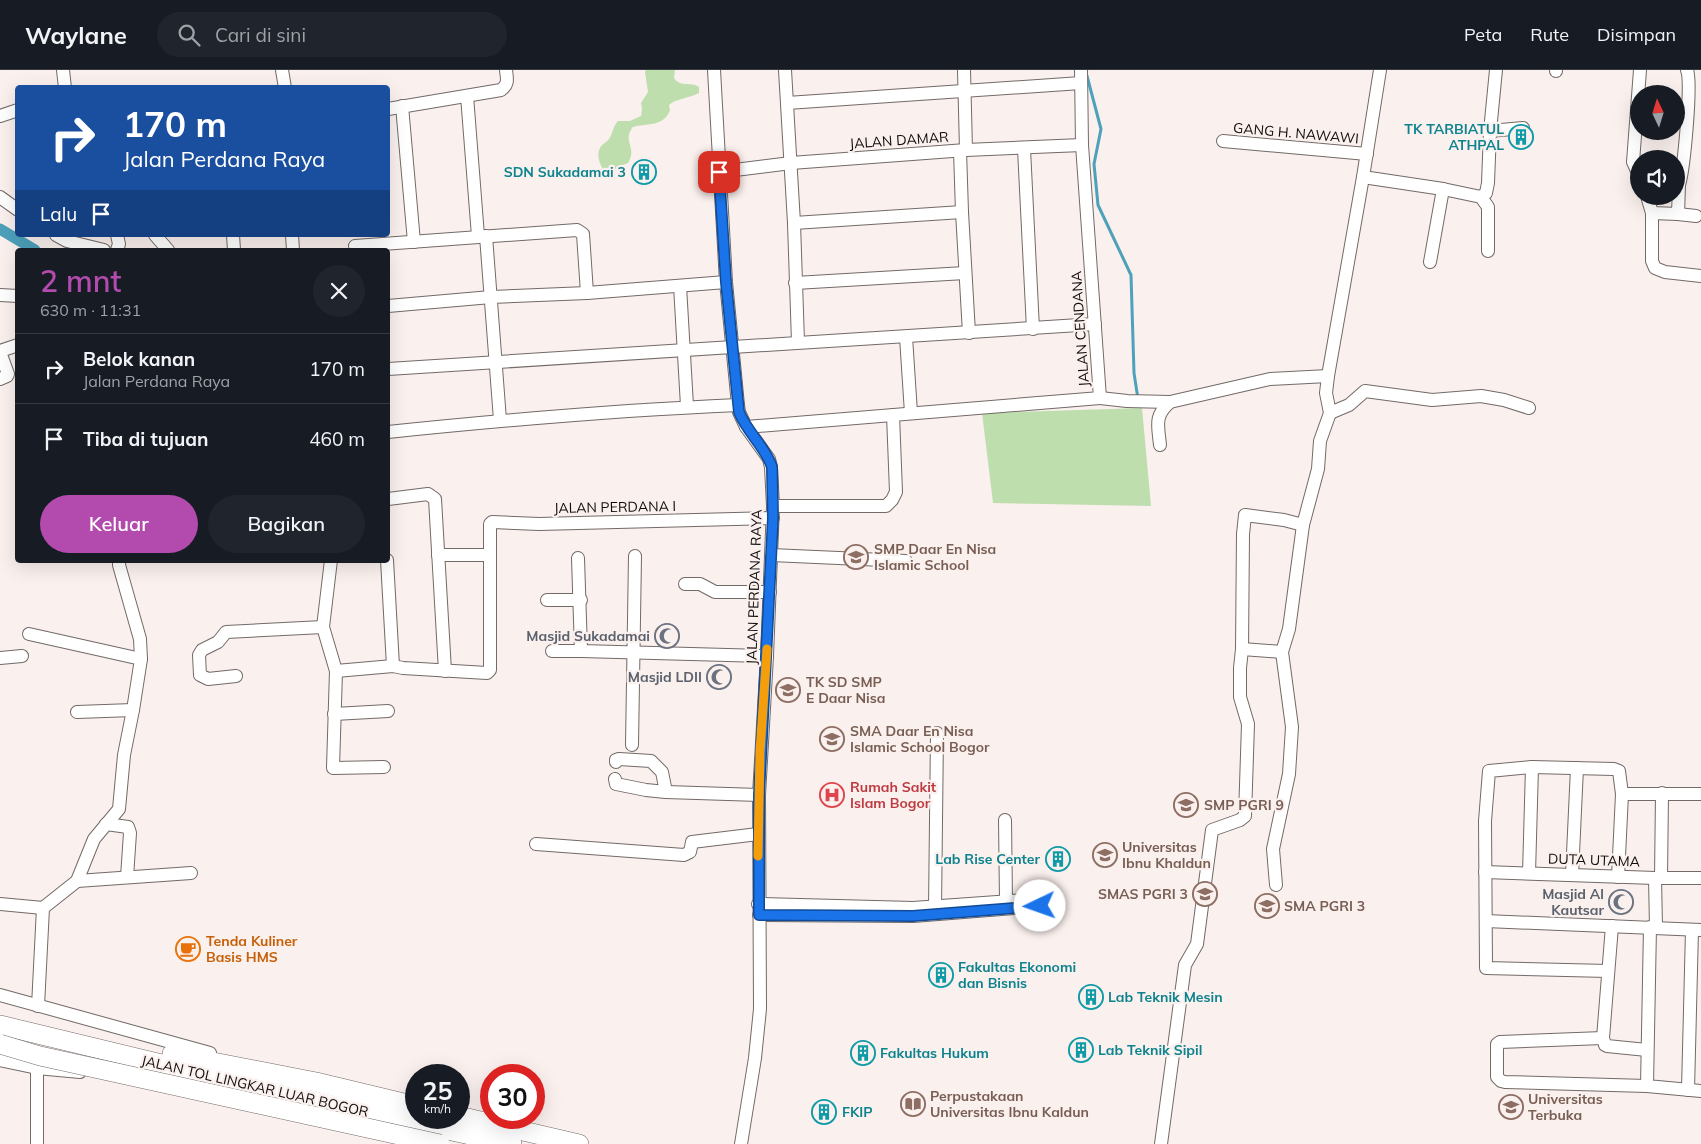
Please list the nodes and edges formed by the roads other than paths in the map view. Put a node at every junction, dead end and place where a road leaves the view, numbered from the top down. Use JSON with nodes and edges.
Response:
{"nodes":[{"id":1,"x":63,"y":70,"type":"edge"},
{"id":2,"x":282,"y":70,"type":"edge"},
{"id":3,"x":506,"y":70,"type":"edge"},
{"id":4,"x":714,"y":70,"type":"edge"},
{"id":5,"x":785,"y":70,"type":"edge"},
{"id":6,"x":964,"y":70,"type":"edge"},
{"id":7,"x":1081,"y":70,"type":"edge"},
{"id":8,"x":1380,"y":70,"type":"edge"},
{"id":9,"x":1496,"y":70,"type":"edge"},
{"id":10,"x":1640,"y":70,"type":"edge"},
{"id":11,"x":1686,"y":70,"type":"edge"},
{"id":12,"x":1081,"y":83,"type":"junction"},
{"id":13,"x":65,"y":85,"type":"edge"},
{"id":14,"x":284,"y":85,"type":"edge"},
{"id":15,"x":965,"y":90,"type":"junction"},
{"id":16,"x":467,"y":96,"type":"junction"},
{"id":17,"x":786,"y":103,"type":"junction"},
{"id":18,"x":402,"y":106,"type":"junction"},
{"id":19,"x":390,"y":109,"type":"edge"},
{"id":20,"x":15,"y":111,"type":"edge"},
{"id":21,"x":0,"y":116,"type":"edge"},
{"id":22,"x":1523,"y":128,"type":"dead end"},
{"id":23,"x":1490,"y":131,"type":"junction"},
{"id":24,"x":1223,"y":141,"type":"dead end"},
{"id":25,"x":1082,"y":145,"type":"junction"},
{"id":26,"x":1024,"y":149,"type":"junction"},
{"id":27,"x":963,"y":150,"type":"junction"},
{"id":28,"x":1634,"y":150,"type":"edge"},
{"id":29,"x":1684,"y":150,"type":"edge"},
{"id":30,"x":1367,"y":154,"type":"junction"},
{"id":31,"x":791,"y":162,"type":"junction"},
{"id":32,"x":719,"y":172,"type":"junction"},
{"id":33,"x":1363,"y":177,"type":"junction"},
{"id":34,"x":1443,"y":189,"type":"junction"},
{"id":35,"x":0,"y":197,"type":"edge"},
{"id":36,"x":1481,"y":197,"type":"junction"},
{"id":37,"x":1650,"y":205,"type":"edge"},
{"id":38,"x":1678,"y":205,"type":"edge"},
{"id":39,"x":15,"y":208,"type":"edge"},
{"id":40,"x":962,"y":212,"type":"junction"},
{"id":41,"x":1652,"y":213,"type":"junction"},
{"id":42,"x":1678,"y":214,"type":"junction"},
{"id":43,"x":1696,"y":216,"type":"dead end"},
{"id":44,"x":794,"y":223,"type":"junction"},
{"id":45,"x":482,"y":236,"type":"junction"},
{"id":46,"x":60,"y":237,"type":"edge"},
{"id":47,"x":157,"y":237,"type":"edge"},
{"id":48,"x":414,"y":242,"type":"junction"},
{"id":49,"x":355,"y":244,"type":"edge"},
{"id":50,"x":96,"y":248,"type":"edge"},
{"id":51,"x":166,"y":248,"type":"edge"},
{"id":52,"x":1488,"y":251,"type":"dead end"},
{"id":53,"x":1430,"y":262,"type":"dead end"},
{"id":54,"x":965,"y":273,"type":"junction"},
{"id":55,"x":1701,"y":276,"type":"edge"},
{"id":56,"x":726,"y":282,"type":"junction"},
{"id":57,"x":795,"y":282,"type":"junction"},
{"id":58,"x":680,"y":286,"type":"junction"},
{"id":59,"x":588,"y":293,"type":"junction"},
{"id":60,"x":0,"y":295,"type":"edge"},
{"id":61,"x":15,"y":296,"type":"edge"},
{"id":62,"x":491,"y":298,"type":"junction"},
{"id":63,"x":390,"y":306,"type":"edge"},
{"id":64,"x":1095,"y":324,"type":"junction"},
{"id":65,"x":1033,"y":329,"type":"junction"},
{"id":66,"x":969,"y":333,"type":"junction"},
{"id":67,"x":906,"y":337,"type":"junction"},
{"id":68,"x":798,"y":342,"type":"junction"},
{"id":69,"x":15,"y":345,"type":"edge"},
{"id":70,"x":733,"y":346,"type":"junction"},
{"id":71,"x":685,"y":349,"type":"junction"},
{"id":72,"x":0,"y":351,"type":"edge"},
{"id":73,"x":496,"y":361,"type":"junction"},
{"id":74,"x":390,"y":369,"type":"edge"},
{"id":75,"x":1328,"y":376,"type":"junction"},
{"id":76,"x":0,"y":379,"type":"edge"},
{"id":77,"x":1100,"y":398,"type":"junction"},
{"id":78,"x":1170,"y":402,"type":"junction"},
{"id":79,"x":738,"y":405,"type":"junction"},
{"id":80,"x":688,"y":406,"type":"junction"},
{"id":81,"x":1529,"y":408,"type":"dead end"},
{"id":82,"x":911,"y":412,"type":"junction"},
{"id":83,"x":1330,"y":413,"type":"junction"},
{"id":84,"x":893,"y":415,"type":"junction"},
{"id":85,"x":500,"y":420,"type":"junction"},
{"id":86,"x":746,"y":427,"type":"junction"},
{"id":87,"x":390,"y":432,"type":"edge"},
{"id":88,"x":1160,"y":445,"type":"dead end"},
{"id":89,"x":390,"y":499,"type":"edge"},
{"id":90,"x":773,"y":512,"type":"junction"},
{"id":91,"x":1302,"y":525,"type":"junction"},
{"id":92,"x":438,"y":555,"type":"junction"},
{"id":93,"x":489,"y":555,"type":"junction"},
{"id":94,"x":771,"y":555,"type":"junction"},
{"id":95,"x":635,"y":556,"type":"dead end"},
{"id":96,"x":578,"y":558,"type":"dead end"},
{"id":97,"x":906,"y":561,"type":"dead end"},
{"id":98,"x":119,"y":563,"type":"edge"},
{"id":99,"x":331,"y":563,"type":"edge"},
{"id":100,"x":387,"y":563,"type":"edge"},
{"id":101,"x":685,"y":584,"type":"dead end"},
{"id":102,"x":770,"y":592,"type":"junction"},
{"id":103,"x":547,"y":600,"type":"dead end"},
{"id":104,"x":580,"y":600,"type":"junction"},
{"id":105,"x":323,"y":627,"type":"junction"},
{"id":106,"x":29,"y":634,"type":"dead end"},
{"id":107,"x":1242,"y":649,"type":"junction"},
{"id":108,"x":552,"y":650,"type":"dead end"},
{"id":109,"x":581,"y":651,"type":"junction"},
{"id":110,"x":1282,"y":652,"type":"junction"},
{"id":111,"x":634,"y":653,"type":"junction"},
{"id":112,"x":22,"y":656,"type":"dead end"},
{"id":113,"x":767,"y":656,"type":"junction"},
{"id":114,"x":0,"y":658,"type":"edge"},
{"id":115,"x":141,"y":659,"type":"junction"},
{"id":116,"x":394,"y":666,"type":"junction"},
{"id":117,"x":336,"y":671,"type":"junction"},
{"id":118,"x":445,"y":671,"type":"junction"},
{"id":119,"x":236,"y":676,"type":"dead end"},
{"id":120,"x":133,"y":710,"type":"junction"},
{"id":121,"x":388,"y":711,"type":"dead end"},
{"id":122,"x":77,"y":712,"type":"dead end"},
{"id":123,"x":334,"y":714,"type":"junction"},
{"id":124,"x":937,"y":733,"type":"dead end"},
{"id":125,"x":632,"y":745,"type":"dead end"},
{"id":126,"x":616,"y":762,"type":"dead end"},
{"id":127,"x":384,"y":767,"type":"dead end"},
{"id":128,"x":1532,"y":767,"type":"junction"},
{"id":129,"x":1577,"y":768,"type":"junction"},
{"id":130,"x":615,"y":778,"type":"dead end"},
{"id":131,"x":666,"y":792,"type":"junction"},
{"id":132,"x":1662,"y":793,"type":"junction"},
{"id":133,"x":1622,"y":794,"type":"junction"},
{"id":134,"x":1701,"y":794,"type":"edge"},
{"id":135,"x":759,"y":795,"type":"junction"},
{"id":136,"x":1005,"y":820,"type":"dead end"},
{"id":137,"x":106,"y":824,"type":"junction"},
{"id":138,"x":758,"y":834,"type":"junction"},
{"id":139,"x":536,"y":844,"type":"dead end"},
{"id":140,"x":1485,"y":872,"type":"junction"},
{"id":141,"x":192,"y":873,"type":"dead end"},
{"id":142,"x":1528,"y":873,"type":"junction"},
{"id":143,"x":1572,"y":875,"type":"junction"},
{"id":144,"x":127,"y":877,"type":"junction"},
{"id":145,"x":1618,"y":877,"type":"junction"},
{"id":146,"x":1658,"y":878,"type":"junction"},
{"id":147,"x":1701,"y":878,"type":"edge"},
{"id":148,"x":77,"y":881,"type":"junction"},
{"id":149,"x":1276,"y":885,"type":"dead end"},
{"id":150,"x":1006,"y":901,"type":"junction"},
{"id":151,"x":0,"y":904,"type":"edge"},
{"id":152,"x":43,"y":908,"type":"junction"},
{"id":153,"x":935,"y":908,"type":"junction"},
{"id":154,"x":955,"y":909,"type":"junction"},
{"id":155,"x":759,"y":910,"type":"junction"},
{"id":156,"x":1486,"y":921,"type":"junction"},
{"id":157,"x":1612,"y":926,"type":"junction"},
{"id":158,"x":1653,"y":927,"type":"junction"},
{"id":159,"x":1697,"y":930,"type":"edge"},
{"id":160,"x":1608,"y":971,"type":"junction"},
{"id":161,"x":0,"y":995,"type":"edge"},
{"id":162,"x":38,"y":1006,"type":"junction"},
{"id":163,"x":0,"y":1015,"type":"edge"},
{"id":164,"x":0,"y":1025,"type":"edge"},
{"id":165,"x":1603,"y":1038,"type":"junction"},
{"id":166,"x":0,"y":1040,"type":"edge"},
{"id":167,"x":0,"y":1044,"type":"edge"},
{"id":168,"x":1647,"y":1050,"type":"junction"},
{"id":169,"x":0,"y":1060,"type":"edge"},
{"id":170,"x":37,"y":1068,"type":"junction"},
{"id":171,"x":152,"y":1079,"type":"junction"},
{"id":172,"x":316,"y":1082,"type":"junction"},
{"id":173,"x":1647,"y":1086,"type":"junction"},
{"id":174,"x":1688,"y":1090,"type":"junction"},
{"id":175,"x":1701,"y":1091,"type":"edge"},
{"id":176,"x":405,"y":1103,"type":"edge"},
{"id":177,"x":470,"y":1119,"type":"edge"},
{"id":178,"x":37,"y":1144,"type":"edge"},
{"id":179,"x":440,"y":1144,"type":"edge"},
{"id":180,"x":458,"y":1144,"type":"edge"},
{"id":181,"x":512,"y":1144,"type":"edge"},
{"id":182,"x":579,"y":1144,"type":"edge"},
{"id":183,"x":741,"y":1144,"type":"edge"},
{"id":184,"x":1161,"y":1144,"type":"edge"}],
"edges":[{"from":1,"to":13,"type":"street"},
{"from":2,"to":14,"type":"street"},
{"from":3,"to":16,"type":"street"},
{"from":4,"to":32,"type":"street","name":"JALAN PERDANA RAYA"},
{"from":5,"to":17,"type":"street"},
{"from":6,"to":15,"type":"street"},
{"from":7,"to":12,"type":"street","name":"JALAN CENDANA"},
{"from":8,"to":30,"type":"street"},
{"from":9,"to":23,"type":"street"},
{"from":10,"to":28,"type":"street"},
{"from":11,"to":29,"type":"street"},
{"from":12,"to":15,"type":"street"},
{"from":12,"to":25,"type":"street","name":"JALAN CENDANA"},
{"from":15,"to":17,"type":"street"},
{"from":15,"to":27,"type":"street"},
{"from":16,"to":18,"type":"street"},
{"from":16,"to":45,"type":"street"},
{"from":17,"to":31,"type":"street"},
{"from":18,"to":19,"type":"street"},
{"from":18,"to":48,"type":"street"},
{"from":20,"to":21,"type":"street"},
{"from":22,"to":23,"type":"street"},
{"from":23,"to":36,"type":"street"},
{"from":24,"to":30,"type":"street","name":"GANG H. NAWAWI"},
{"from":25,"to":26,"type":"street","name":"JALAN DAMAR"},
{"from":25,"to":64,"type":"street","name":"JALAN CENDANA"},
{"from":26,"to":27,"type":"street","name":"JALAN DAMAR"},
{"from":26,"to":65,"type":"street"},
{"from":27,"to":31,"type":"street","name":"JALAN DAMAR"},
{"from":27,"to":40,"type":"street"},
{"from":30,"to":33,"type":"street"},
{"from":31,"to":32,"type":"street","name":"JALAN DAMAR"},
{"from":31,"to":44,"type":"street"},
{"from":32,"to":56,"type":"street","name":"JALAN PERDANA RAYA"},
{"from":33,"to":34,"type":"street"},
{"from":33,"to":75,"type":"street"},
{"from":34,"to":36,"type":"street"},
{"from":34,"to":53,"type":"street"},
{"from":35,"to":39,"type":"street"},
{"from":36,"to":52,"type":"street"},
{"from":37,"to":41,"type":"street"},
{"from":38,"to":42,"type":"street"},
{"from":40,"to":44,"type":"street"},
{"from":40,"to":54,"type":"street"},
{"from":41,"to":42,"type":"street"},
{"from":41,"to":55,"type":"street"},
{"from":42,"to":43,"type":"street"},
{"from":44,"to":57,"type":"street"},
{"from":45,"to":48,"type":"street"},
{"from":45,"to":59,"type":"street"},
{"from":45,"to":62,"type":"street"},
{"from":46,"to":50,"type":"street"},
{"from":47,"to":51,"type":"street"},
{"from":48,"to":49,"type":"street"},
{"from":54,"to":57,"type":"street"},
{"from":54,"to":66,"type":"street"},
{"from":56,"to":58,"type":"street"},
{"from":56,"to":70,"type":"street","name":"JALAN PERDANA RAYA"},
{"from":57,"to":68,"type":"street"},
{"from":58,"to":59,"type":"street"},
{"from":58,"to":71,"type":"street"},
{"from":59,"to":62,"type":"street"},
{"from":60,"to":61,"type":"street"},
{"from":62,"to":63,"type":"street"},
{"from":62,"to":73,"type":"street"},
{"from":64,"to":65,"type":"street"},
{"from":64,"to":77,"type":"street","name":"JALAN CENDANA"},
{"from":65,"to":66,"type":"street"},
{"from":66,"to":67,"type":"street"},
{"from":67,"to":68,"type":"street"},
{"from":67,"to":82,"type":"street"},
{"from":68,"to":70,"type":"street"},
{"from":69,"to":72,"type":"street"},
{"from":70,"to":71,"type":"street"},
{"from":70,"to":79,"type":"street","name":"JALAN PERDANA RAYA"},
{"from":71,"to":73,"type":"street"},
{"from":71,"to":80,"type":"street"},
{"from":72,"to":76,"type":"street"},
{"from":73,"to":74,"type":"street"},
{"from":73,"to":85,"type":"street"},
{"from":75,"to":78,"type":"street"},
{"from":75,"to":83,"type":"street"},
{"from":77,"to":78,"type":"street"},
{"from":77,"to":82,"type":"street","name":"JALAN CENDANA"},
{"from":78,"to":88,"type":"street"},
{"from":79,"to":80,"type":"street"},
{"from":79,"to":86,"type":"street","name":"JALAN PERDANA RAYA"},
{"from":80,"to":85,"type":"street"},
{"from":81,"to":83,"type":"street"},
{"from":82,"to":84,"type":"street","name":"JALAN CENDANA"},
{"from":83,"to":91,"type":"street"},
{"from":84,"to":86,"type":"street","name":"JALAN CENDANA"},
{"from":84,"to":90,"type":"street"},
{"from":85,"to":87,"type":"street"},
{"from":86,"to":90,"type":"street","name":"JALAN PERDANA RAYA"},
{"from":89,"to":92,"type":"street"},
{"from":90,"to":93,"type":"street","name":"JALAN PERDANA I"},
{"from":90,"to":94,"type":"street","name":"JALAN PERDANA RAYA"},
{"from":91,"to":107,"type":"street"},
{"from":91,"to":110,"type":"street"},
{"from":92,"to":93,"type":"street"},
{"from":92,"to":118,"type":"street"},
{"from":93,"to":118,"type":"street"},
{"from":94,"to":97,"type":"street"},
{"from":94,"to":102,"type":"street","name":"JALAN PERDANA RAYA"},
{"from":95,"to":111,"type":"street"},
{"from":96,"to":104,"type":"street"},
{"from":98,"to":115,"type":"street"},
{"from":99,"to":105,"type":"street"},
{"from":100,"to":116,"type":"street"},
{"from":101,"to":102,"type":"street"},
{"from":102,"to":113,"type":"street","name":"JALAN PERDANA RAYA"},
{"from":103,"to":104,"type":"street"},
{"from":104,"to":109,"type":"street"},
{"from":105,"to":117,"type":"street"},
{"from":105,"to":119,"type":"street"},
{"from":106,"to":115,"type":"street"},
{"from":107,"to":110,"type":"street"},
{"from":107,"to":184,"type":"street"},
{"from":108,"to":109,"type":"street"},
{"from":109,"to":111,"type":"street"},
{"from":110,"to":149,"type":"street"},
{"from":111,"to":113,"type":"street"},
{"from":111,"to":125,"type":"street"},
{"from":112,"to":114,"type":"street"},
{"from":113,"to":135,"type":"street","name":"JALAN PERDANA RAYA"},
{"from":115,"to":120,"type":"street"},
{"from":116,"to":117,"type":"street"},
{"from":116,"to":118,"type":"street"},
{"from":117,"to":123,"type":"street"},
{"from":120,"to":122,"type":"street"},
{"from":120,"to":137,"type":"street"},
{"from":121,"to":123,"type":"street"},
{"from":123,"to":127,"type":"street"},
{"from":124,"to":153,"type":"street"},
{"from":126,"to":131,"type":"street"},
{"from":128,"to":129,"type":"street"},
{"from":128,"to":140,"type":"street"},
{"from":128,"to":142,"type":"street"},
{"from":129,"to":133,"type":"street"},
{"from":129,"to":143,"type":"street"},
{"from":130,"to":131,"type":"street"},
{"from":131,"to":135,"type":"street"},
{"from":132,"to":133,"type":"street"},
{"from":132,"to":134,"type":"street"},
{"from":132,"to":146,"type":"street"},
{"from":133,"to":145,"type":"street"},
{"from":135,"to":138,"type":"street","name":"JALAN PERDANA RAYA"},
{"from":136,"to":150,"type":"street"},
{"from":137,"to":144,"type":"street"},
{"from":137,"to":148,"type":"street"},
{"from":138,"to":139,"type":"street"},
{"from":138,"to":155,"type":"street","name":"JALAN PERDANA RAYA"},
{"from":140,"to":142,"type":"street","name":"DUTA UTAMA"},
{"from":140,"to":156,"type":"street"},
{"from":141,"to":144,"type":"street"},
{"from":142,"to":143,"type":"street","name":"DUTA UTAMA"},
{"from":143,"to":145,"type":"street","name":"DUTA UTAMA"},
{"from":144,"to":148,"type":"street"},
{"from":145,"to":146,"type":"street","name":"DUTA UTAMA"},
{"from":146,"to":147,"type":"street","name":"DUTA UTAMA"},
{"from":146,"to":158,"type":"street"},
{"from":148,"to":152,"type":"street"},
{"from":150,"to":154,"type":"street"},
{"from":150,"to":154,"type":"street"},
{"from":151,"to":152,"type":"street"},
{"from":152,"to":162,"type":"street"},
{"from":153,"to":154,"type":"street"},
{"from":153,"to":155,"type":"street"},
{"from":154,"to":155,"type":"street"},
{"from":155,"to":183,"type":"street","name":"JALAN PERDANA RAYA"},
{"from":156,"to":157,"type":"street"},
{"from":156,"to":160,"type":"street"},
{"from":157,"to":158,"type":"street"},
{"from":157,"to":160,"type":"street"},
{"from":158,"to":159,"type":"street"},
{"from":158,"to":168,"type":"street"},
{"from":159,"to":174,"type":"street"},
{"from":160,"to":165,"type":"street"},
{"from":161,"to":162,"type":"street"},
{"from":162,"to":172,"type":"street"},
{"from":163,"to":172,"type":"highway"},
{"from":164,"to":181,"type":"highway","name":"JALAN TOL LINGKAR LUAR BOGOR"},
{"from":165,"to":168,"type":"street"},
{"from":165,"to":173,"type":"street"},
{"from":166,"to":171,"type":"highway"},
{"from":167,"to":179,"type":"highway","name":"JALAN TOL LINGKAR LUAR BOGOR","bridge":true},
{"from":168,"to":173,"type":"street"},
{"from":169,"to":170,"type":"street"},
{"from":170,"to":171,"type":"street"},
{"from":170,"to":178,"type":"street"},
{"from":171,"to":180,"type":"highway"},
{"from":172,"to":176,"type":"highway"},
{"from":173,"to":174,"type":"street"},
{"from":174,"to":175,"type":"street"},
{"from":177,"to":182,"type":"highway"}]}
